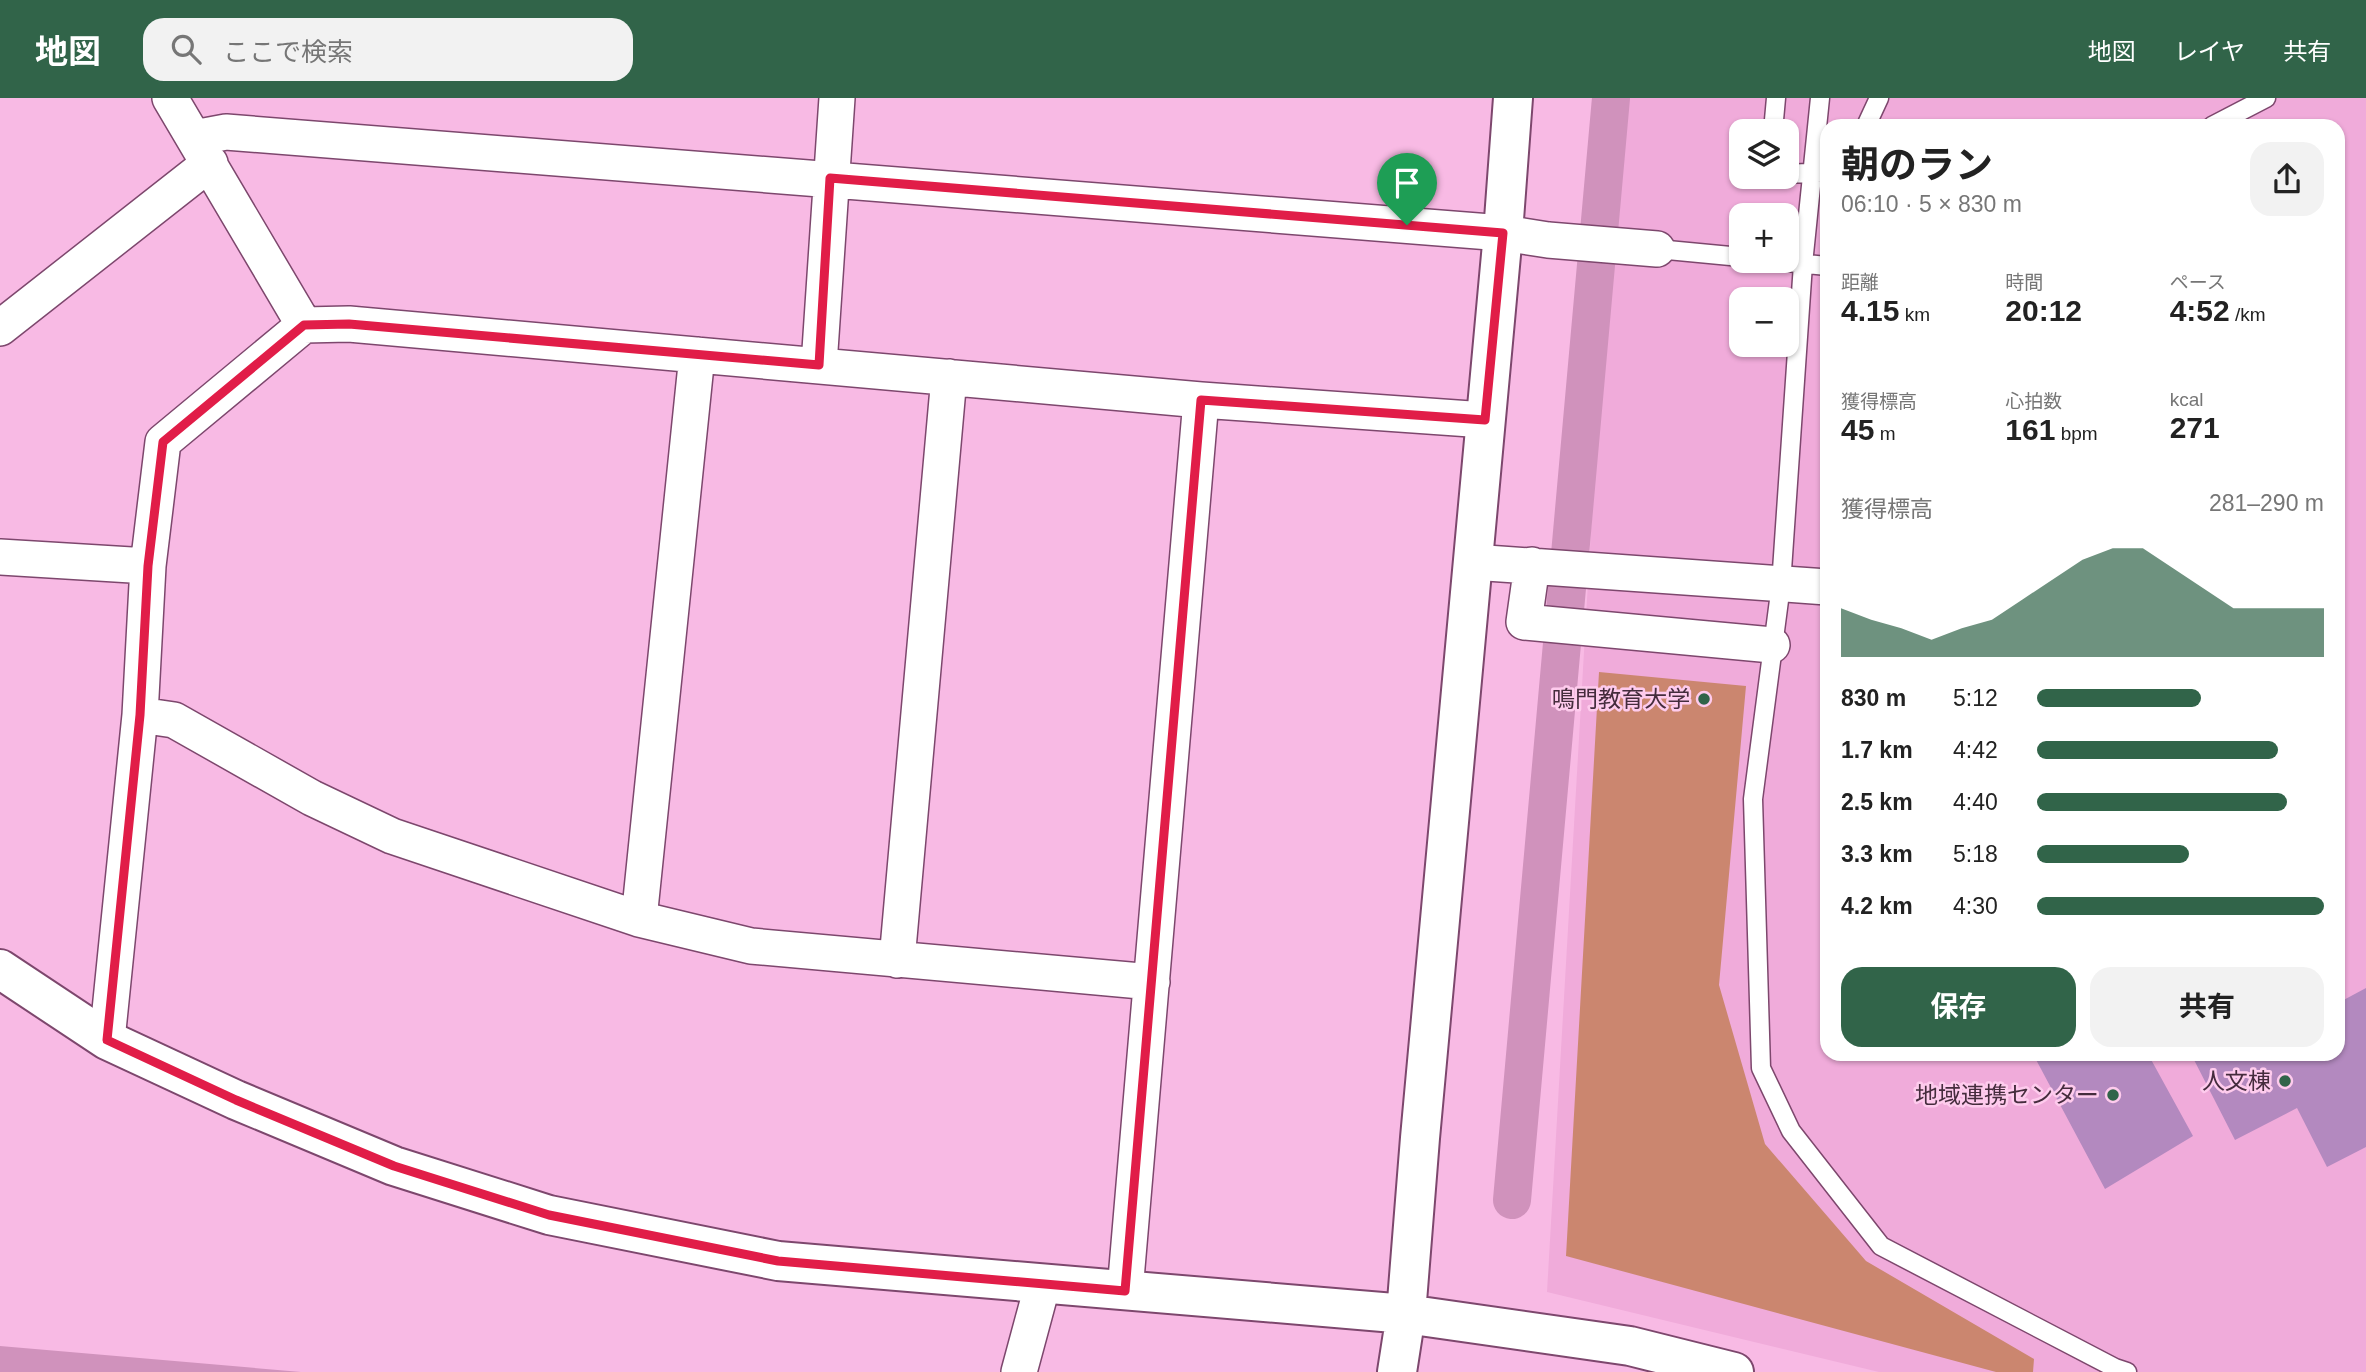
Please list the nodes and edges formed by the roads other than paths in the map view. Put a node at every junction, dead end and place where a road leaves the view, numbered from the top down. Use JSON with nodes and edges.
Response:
{"nodes":[{"id":1,"x":170,"y":98,"type":"edge"},
{"id":2,"x":837,"y":98,"type":"edge"},
{"id":3,"x":1513,"y":98,"type":"edge"},
{"id":4,"x":1776,"y":98,"type":"edge"},
{"id":5,"x":1820,"y":98,"type":"edge"},
{"id":6,"x":1879,"y":98,"type":"edge"},
{"id":7,"x":2266,"y":98,"type":"edge"},
{"id":8,"x":1774,"y":119,"type":"edge"},
{"id":9,"x":1869,"y":119,"type":"edge"},
{"id":10,"x":2226,"y":119,"type":"edge"},
{"id":11,"x":202,"y":150,"type":"junction"},
{"id":12,"x":1820,"y":171,"type":"edge"},
{"id":13,"x":1799,"y":172,"type":"edge"},
{"id":14,"x":830,"y":178,"type":"junction"},
{"id":15,"x":1503,"y":233,"type":"junction"},
{"id":16,"x":1645,"y":247,"type":"joint"},
{"id":17,"x":1729,"y":256,"type":"edge"},
{"id":18,"x":1799,"y":264,"type":"edge"},
{"id":19,"x":1803,"y":264,"type":"junction"},
{"id":20,"x":1820,"y":265,"type":"edge"},
{"id":21,"x":304,"y":325,"type":"junction"},
{"id":22,"x":0,"y":328,"type":"edge"},
{"id":23,"x":697,"y":355,"type":"junction"},
{"id":24,"x":819,"y":365,"type":"junction"},
{"id":25,"x":948,"y":377,"type":"junction"},
{"id":26,"x":1201,"y":400,"type":"junction"},
{"id":27,"x":1485,"y":420,"type":"junction"},
{"id":28,"x":0,"y":557,"type":"edge"},
{"id":29,"x":1472,"y":562,"type":"junction"},
{"id":30,"x":148,"y":566,"type":"junction"},
{"id":31,"x":1536,"y":566,"type":"junction"},
{"id":32,"x":1781,"y":585,"type":"junction"},
{"id":33,"x":1820,"y":587,"type":"edge"},
{"id":34,"x":1772,"y":645,"type":"junction"},
{"id":35,"x":140,"y":715,"type":"junction"},
{"id":36,"x":639,"y":919,"type":"junction"},
{"id":37,"x":897,"y":960,"type":"junction"},
{"id":38,"x":0,"y":969,"type":"edge"},
{"id":39,"x":1152,"y":982,"type":"junction"},
{"id":40,"x":107,"y":1040,"type":"junction"},
{"id":41,"x":1042,"y":1283,"type":"junction"},
{"id":42,"x":1125,"y":1291,"type":"junction"},
{"id":43,"x":1406,"y":1314,"type":"junction"},
{"id":44,"x":1020,"y":1368,"type":"edge"},
{"id":45,"x":1398,"y":1372,"type":"edge"},
{"id":46,"x":1734,"y":1372,"type":"edge"},
{"id":47,"x":2127,"y":1372,"type":"edge"}],
"edges":[{"from":1,"to":11,"type":"street"},
{"from":2,"to":14,"type":"street"},
{"from":3,"to":15,"type":"street"},
{"from":4,"to":8,"type":"lane"},
{"from":5,"to":12,"type":"lane"},
{"from":6,"to":9,"type":"lane"},
{"from":7,"to":10,"type":"lane"},
{"from":11,"to":14,"type":"street"},
{"from":11,"to":21,"type":"street"},
{"from":11,"to":22,"type":"street"},
{"from":12,"to":13,"type":"lane"},
{"from":12,"to":19,"type":"lane"},
{"from":14,"to":15,"type":"street"},
{"from":14,"to":24,"type":"street"},
{"from":15,"to":16,"type":"street"},
{"from":15,"to":27,"type":"street"},
{"from":16,"to":17,"type":"lane"},
{"from":18,"to":19,"type":"lane"},
{"from":19,"to":20,"type":"lane"},
{"from":19,"to":32,"type":"lane"},
{"from":21,"to":23,"type":"street"},
{"from":21,"to":30,"type":"street"},
{"from":23,"to":24,"type":"street"},
{"from":23,"to":36,"type":"street"},
{"from":24,"to":25,"type":"street"},
{"from":25,"to":26,"type":"street"},
{"from":25,"to":37,"type":"street"},
{"from":26,"to":27,"type":"street"},
{"from":26,"to":39,"type":"street"},
{"from":27,"to":29,"type":"street"},
{"from":28,"to":30,"type":"street"},
{"from":29,"to":31,"type":"street"},
{"from":29,"to":43,"type":"street"},
{"from":30,"to":35,"type":"street"},
{"from":31,"to":32,"type":"street"},
{"from":31,"to":34,"type":"street"},
{"from":32,"to":33,"type":"street"},
{"from":32,"to":34,"type":"lane"},
{"from":34,"to":47,"type":"lane"},
{"from":35,"to":36,"type":"street"},
{"from":35,"to":40,"type":"street"},
{"from":36,"to":37,"type":"street"},
{"from":37,"to":39,"type":"street"},
{"from":38,"to":40,"type":"street"},
{"from":39,"to":42,"type":"street"},
{"from":40,"to":41,"type":"street"},
{"from":41,"to":42,"type":"street"},
{"from":41,"to":44,"type":"street"},
{"from":42,"to":43,"type":"street"},
{"from":43,"to":45,"type":"street"},
{"from":43,"to":46,"type":"street"}]}
